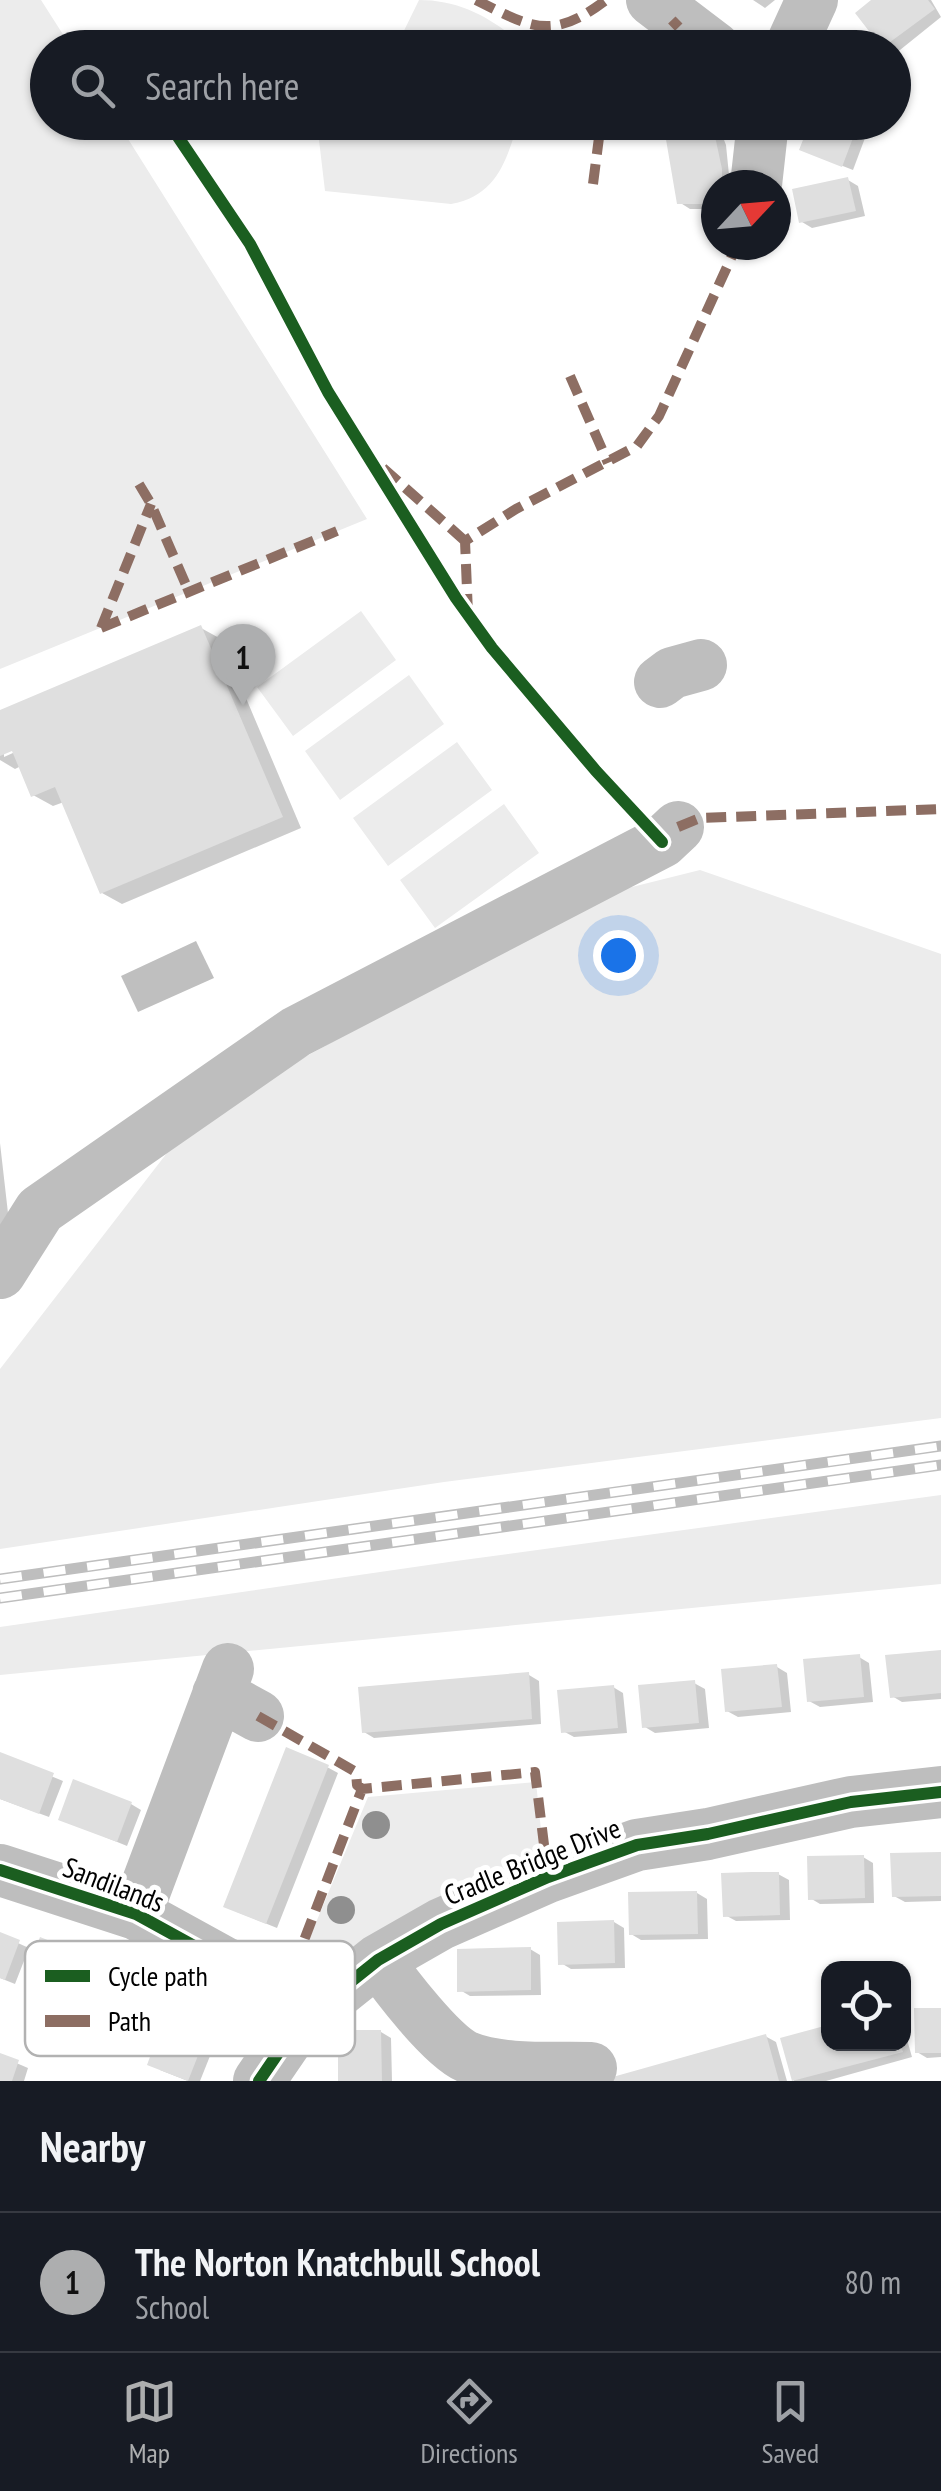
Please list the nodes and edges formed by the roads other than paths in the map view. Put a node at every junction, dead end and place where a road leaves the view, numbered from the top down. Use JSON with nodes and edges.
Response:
{"nodes":[{"id":1,"x":652,"y":0,"type":"edge"},
{"id":2,"x":812,"y":0,"type":"edge"},
{"id":3,"x":691,"y":30,"type":"edge"},
{"id":4,"x":798,"y":30,"type":"edge"},
{"id":5,"x":761,"y":140,"type":"edge"},
{"id":6,"x":758,"y":170,"type":"edge"},
{"id":7,"x":678,"y":827,"type":"dead end"},
{"id":8,"x":0,"y":1273,"type":"edge"},
{"id":9,"x":235,"y":1693,"type":"dead end"},
{"id":10,"x":941,"y":1792,"type":"edge"},
{"id":11,"x":0,"y":1870,"type":"edge"},
{"id":12,"x":136,"y":1914,"type":"junction"},
{"id":13,"x":185,"y":1941,"type":"edge"},
{"id":14,"x":378,"y":1960,"type":"junction"},
{"id":15,"x":355,"y":1978,"type":"edge"},
{"id":16,"x":275,"y":2056,"type":"edge"},
{"id":17,"x":591,"y":2068,"type":"dead end"},
{"id":18,"x":536,"y":2074,"type":"edge"},
{"id":19,"x":259,"y":2081,"type":"edge"}],
"edges":[{"from":1,"to":3,"type":"street"},
{"from":2,"to":4,"type":"street"},
{"from":5,"to":6,"type":"street"},
{"from":7,"to":8,"type":"street"},
{"from":9,"to":12,"type":"street"},
{"from":10,"to":14,"type":"street","name":"Cradle Bridge Drive"},
{"from":11,"to":12,"type":"street","name":"Sandilands"},
{"from":12,"to":13,"type":"street","name":"Sandilands"},
{"from":14,"to":15,"type":"street","name":"Cradle Bridge Drive"},
{"from":14,"to":18,"type":"street"},
{"from":16,"to":19,"type":"street","name":"Cradle Bridge Drive"},
{"from":17,"to":18,"type":"street"}]}
